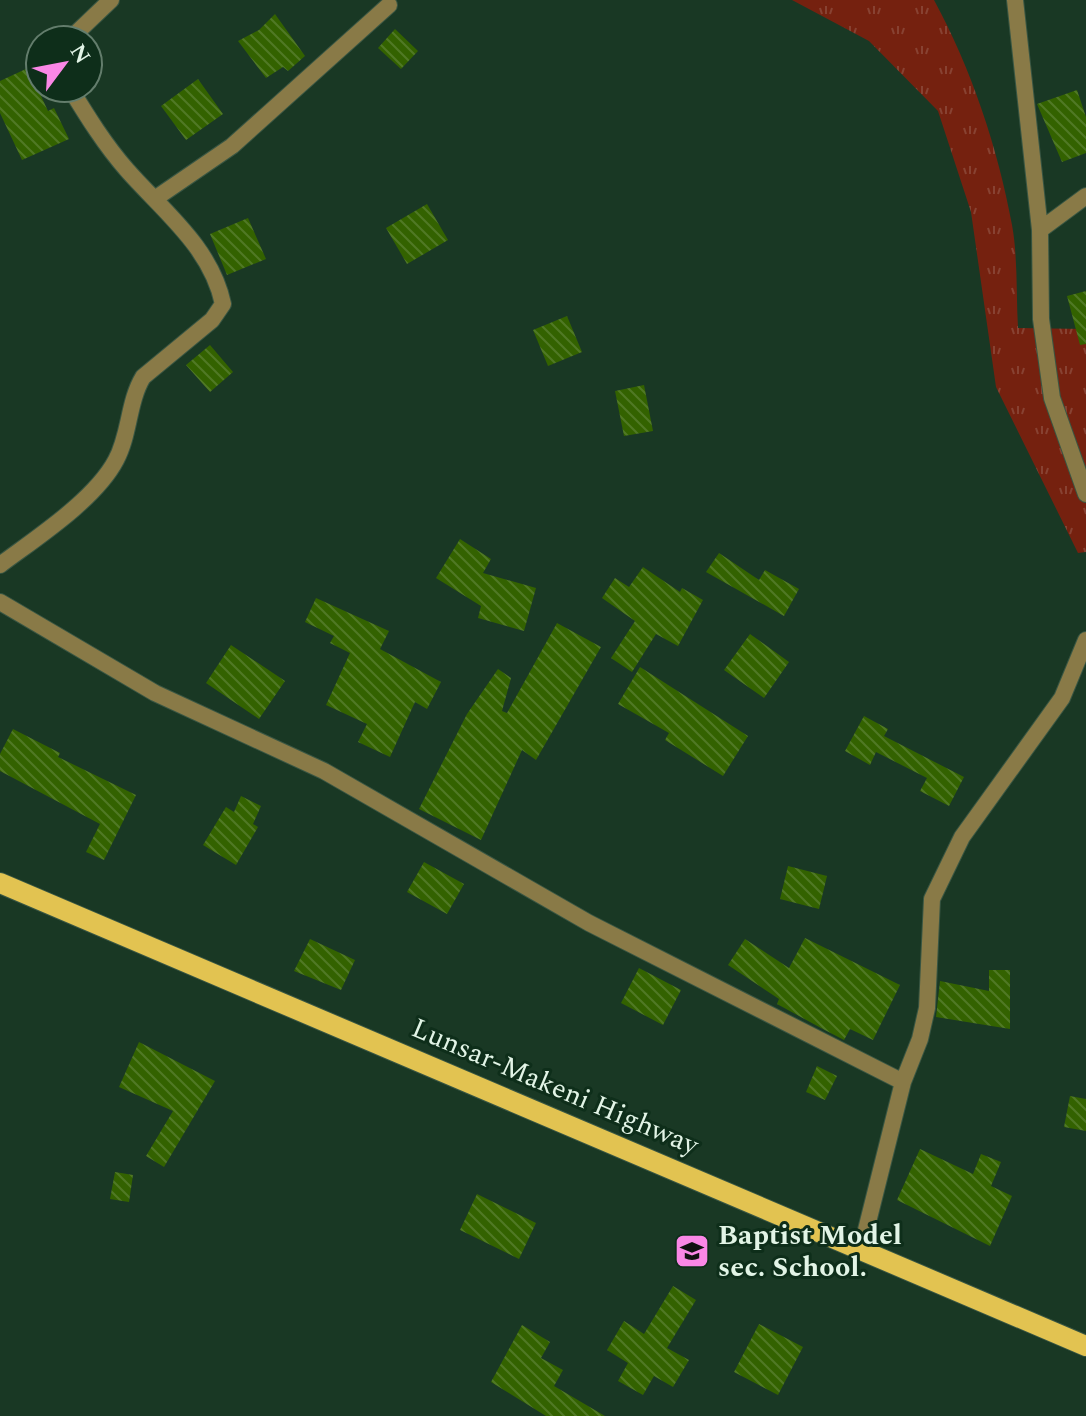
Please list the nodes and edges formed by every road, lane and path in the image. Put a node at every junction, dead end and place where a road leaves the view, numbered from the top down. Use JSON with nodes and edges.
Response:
{"nodes":[{"id":1,"x":111,"y":0,"type":"edge"},
{"id":2,"x":1015,"y":0,"type":"edge"},
{"id":3,"x":389,"y":5,"type":"dead end"},
{"id":4,"x":86,"y":24,"type":"edge"},
{"id":5,"x":81,"y":104,"type":"edge"},
{"id":6,"x":1086,"y":196,"type":"edge"},
{"id":7,"x":156,"y":198,"type":"junction"},
{"id":8,"x":1040,"y":230,"type":"junction"},
{"id":9,"x":1086,"y":494,"type":"edge"},
{"id":10,"x":0,"y":565,"type":"edge"},
{"id":11,"x":0,"y":602,"type":"edge"},
{"id":12,"x":1086,"y":640,"type":"edge"},
{"id":13,"x":0,"y":883,"type":"edge"},
{"id":14,"x":903,"y":1082,"type":"junction"},
{"id":15,"x":861,"y":1250,"type":"junction"},
{"id":16,"x":1086,"y":1346,"type":"edge"}],
"edges":[{"from":1,"to":4,"type":"street"},
{"from":2,"to":8,"type":"street"},
{"from":3,"to":7,"type":"street"},
{"from":5,"to":7,"type":"street"},
{"from":6,"to":8,"type":"street"},
{"from":7,"to":10,"type":"street"},
{"from":8,"to":9,"type":"street"},
{"from":11,"to":14,"type":"street"},
{"from":12,"to":14,"type":"street"},
{"from":13,"to":15,"type":"main road","name":"Lunsar-Makeni Highway"},
{"from":14,"to":15,"type":"street"},
{"from":15,"to":16,"type":"main road","name":"Lunsar-Makeni Highway"}]}
